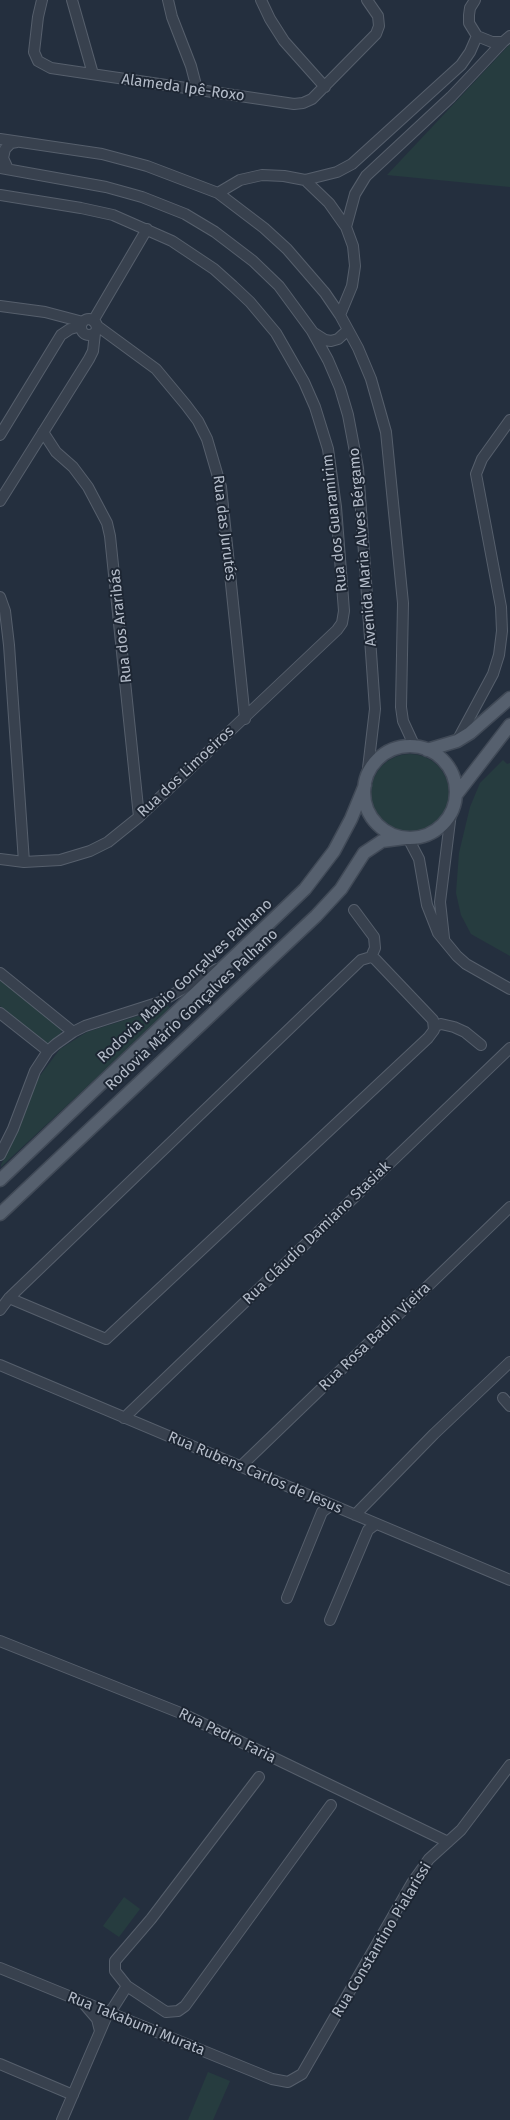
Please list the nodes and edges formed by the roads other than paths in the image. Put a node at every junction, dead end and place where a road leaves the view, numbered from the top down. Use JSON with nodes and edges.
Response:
{"nodes":[{"id":1,"x":42,"y":0,"type":"edge"},
{"id":2,"x":72,"y":0,"type":"edge"},
{"id":3,"x":168,"y":0,"type":"edge"},
{"id":4,"x":261,"y":0,"type":"edge"},
{"id":5,"x":367,"y":0,"type":"edge"},
{"id":6,"x":475,"y":0,"type":"edge"},
{"id":7,"x":477,"y":36,"type":"junction"},
{"id":8,"x":507,"y":39,"type":"edge"},
{"id":9,"x":93,"y":74,"type":"junction"},
{"id":10,"x":325,"y":87,"type":"junction"},
{"id":11,"x":197,"y":90,"type":"junction"},
{"id":12,"x":0,"y":139,"type":"edge"},
{"id":13,"x":20,"y":141,"type":"junction"},
{"id":14,"x":4,"y":169,"type":"edge"},
{"id":15,"x":305,"y":180,"type":"junction"},
{"id":16,"x":218,"y":193,"type":"junction"},
{"id":17,"x":0,"y":196,"type":"edge"},
{"id":18,"x":346,"y":227,"type":"junction"},
{"id":19,"x":147,"y":229,"type":"junction"},
{"id":20,"x":0,"y":306,"type":"edge"},
{"id":21,"x":340,"y":315,"type":"junction"},
{"id":22,"x":82,"y":324,"type":"junction"},
{"id":23,"x":95,"y":326,"type":"junction"},
{"id":24,"x":348,"y":330,"type":"junction"},
{"id":25,"x":312,"y":331,"type":"junction"},
{"id":26,"x":5,"y":418,"type":"edge"},
{"id":27,"x":510,"y":420,"type":"edge"},
{"id":28,"x":43,"y":432,"type":"junction"},
{"id":29,"x":0,"y":435,"type":"edge"},
{"id":30,"x":35,"y":446,"type":"junction"},
{"id":31,"x":56,"y":452,"type":"junction"},
{"id":32,"x":0,"y":501,"type":"edge"},
{"id":33,"x":0,"y":597,"type":"edge"},
{"id":34,"x":342,"y":623,"type":"joint"},
{"id":35,"x":510,"y":698,"type":"edge"},
{"id":36,"x":245,"y":718,"type":"junction"},
{"id":37,"x":510,"y":725,"type":"edge"},
{"id":38,"x":457,"y":741,"type":"junction"},
{"id":39,"x":421,"y":749,"type":"junction"},
{"id":40,"x":366,"y":781,"type":"junction"},
{"id":41,"x":456,"y":795,"type":"junction"},
{"id":42,"x":451,"y":813,"type":"junction"},
{"id":43,"x":139,"y":817,"type":"junction"},
{"id":44,"x":406,"y":838,"type":"junction"},
{"id":45,"x":0,"y":859,"type":"edge"},
{"id":46,"x":24,"y":862,"type":"junction"},
{"id":47,"x":354,"y":910,"type":"dead end"},
{"id":48,"x":445,"y":941,"type":"junction"},
{"id":49,"x":371,"y":957,"type":"junction"},
{"id":50,"x":229,"y":962,"type":"junction"},
{"id":51,"x":0,"y":973,"type":"edge"},
{"id":52,"x":510,"y":989,"type":"edge"},
{"id":53,"x":0,"y":1013,"type":"edge"},
{"id":54,"x":434,"y":1026,"type":"junction"},
{"id":55,"x":73,"y":1032,"type":"junction"},
{"id":56,"x":481,"y":1045,"type":"dead end"},
{"id":57,"x":48,"y":1052,"type":"junction"},
{"id":58,"x":508,"y":1054,"type":"edge"},
{"id":59,"x":0,"y":1155,"type":"edge"},
{"id":60,"x":0,"y":1180,"type":"edge"},
{"id":61,"x":510,"y":1208,"type":"edge"},
{"id":62,"x":0,"y":1214,"type":"edge"},
{"id":63,"x":9,"y":1298,"type":"junction"},
{"id":64,"x":0,"y":1310,"type":"edge"},
{"id":65,"x":510,"y":1362,"type":"edge"},
{"id":66,"x":0,"y":1365,"type":"edge"},
{"id":67,"x":124,"y":1418,"type":"junction"},
{"id":68,"x":240,"y":1467,"type":"junction"},
{"id":69,"x":331,"y":1505,"type":"junction"},
{"id":70,"x":354,"y":1515,"type":"junction"},
{"id":71,"x":376,"y":1524,"type":"junction"},
{"id":72,"x":509,"y":1576,"type":"edge"},
{"id":73,"x":287,"y":1598,"type":"dead end"},
{"id":74,"x":330,"y":1620,"type":"dead end"},
{"id":75,"x":0,"y":1641,"type":"edge"},
{"id":76,"x":510,"y":1765,"type":"edge"},
{"id":77,"x":259,"y":1777,"type":"dead end"},
{"id":78,"x":331,"y":1805,"type":"dead end"},
{"id":79,"x":448,"y":1842,"type":"junction"},
{"id":80,"x":0,"y":1968,"type":"edge"},
{"id":81,"x":127,"y":1986,"type":"junction"},
{"id":82,"x":82,"y":2002,"type":"junction"},
{"id":83,"x":112,"y":2012,"type":"junction"},
{"id":84,"x":100,"y":2031,"type":"junction"},
{"id":85,"x":93,"y":2051,"type":"junction"},
{"id":86,"x":0,"y":2064,"type":"edge"},
{"id":87,"x":272,"y":2079,"type":"joint"},
{"id":88,"x":73,"y":2095,"type":"junction"},
{"id":89,"x":62,"y":2120,"type":"edge"}],
"edges":[{"from":1,"to":9,"type":"street","name":"Alameda Ipê-Roxo"},
{"from":2,"to":9,"type":"street"},
{"from":3,"to":11,"type":"street"},
{"from":4,"to":10,"type":"street"},
{"from":5,"to":10,"type":"street","name":"Alameda Ipê-Roxo"},
{"from":6,"to":7,"type":"street"},
{"from":7,"to":8,"type":"street"},
{"from":7,"to":15,"type":"street"},
{"from":8,"to":18,"type":"street"},
{"from":9,"to":11,"type":"street","name":"Alameda Ipê-Roxo"},
{"from":10,"to":11,"type":"street","name":"Alameda Ipê-Roxo"},
{"from":12,"to":13,"type":"street","name":"Avenida Maria Alves Bérgamo"},
{"from":13,"to":14,"type":"street"},
{"from":13,"to":16,"type":"street","name":"Avenida Maria Alves Bérgamo"},
{"from":14,"to":25,"type":"street","name":"Avenida Maria Alves Bérgamo"},
{"from":15,"to":16,"type":"street"},
{"from":15,"to":18,"type":"street"},
{"from":16,"to":21,"type":"street","name":"Avenida Maria Alves Bérgamo"},
{"from":17,"to":19,"type":"street","name":"Rua dos Guaramirim"},
{"from":18,"to":21,"type":"street"},
{"from":19,"to":23,"type":"street"},
{"from":19,"to":34,"type":"street","name":"Rua dos Guaramirim"},
{"from":20,"to":22,"type":"street"},
{"from":21,"to":24,"type":"street","name":"Avenida Maria Alves Bérgamo"},
{"from":22,"to":23,"type":"street"},
{"from":22,"to":23,"type":"street"},
{"from":22,"to":26,"type":"street"},
{"from":23,"to":28,"type":"street"},
{"from":23,"to":36,"type":"street","name":"Rua das Jurutés"},
{"from":24,"to":25,"type":"street"},
{"from":24,"to":39,"type":"street","name":"Avenida Maria Alves Bérgamo"},
{"from":25,"to":40,"type":"street","name":"Avenida Maria Alves Bérgamo"},
{"from":26,"to":29,"type":"street"},
{"from":27,"to":38,"type":"street"},
{"from":28,"to":30,"type":"street"},
{"from":28,"to":31,"type":"street","name":"Rua dos Araribás"},
{"from":30,"to":31,"type":"street","name":"Rua dos Araribás"},
{"from":30,"to":32,"type":"street"},
{"from":31,"to":43,"type":"street","name":"Rua dos Araribás"},
{"from":33,"to":46,"type":"street"},
{"from":34,"to":36,"type":"street","name":"Rua dos Limoeiros"},
{"from":35,"to":38,"type":"main road"},
{"from":36,"to":43,"type":"street","name":"Rua dos Limoeiros"},
{"from":37,"to":41,"type":"main road"},
{"from":38,"to":39,"type":"main road"},
{"from":39,"to":40,"type":"main road"},
{"from":39,"to":41,"type":"main road"},
{"from":40,"to":44,"type":"main road"},
{"from":40,"to":50,"type":"main road","name":"Rodovia Mabio Gonçalves Palhano"},
{"from":41,"to":42,"type":"main road"},
{"from":42,"to":44,"type":"main road"},
{"from":42,"to":48,"type":"street"},
{"from":43,"to":46,"type":"street","name":"Rua dos Limoeiros"},
{"from":44,"to":48,"type":"street"},
{"from":44,"to":62,"type":"main road","name":"Rodovia Mário Gonçalves Palhano"},
{"from":45,"to":46,"type":"street","name":"Rua dos Limoeiros"},
{"from":47,"to":49,"type":"street"},
{"from":48,"to":52,"type":"street"},
{"from":49,"to":54,"type":"street"},
{"from":49,"to":63,"type":"street"},
{"from":50,"to":55,"type":"street"},
{"from":50,"to":60,"type":"main road","name":"Rodovia Mabio Gonçalves Palhano"},
{"from":51,"to":55,"type":"street"},
{"from":53,"to":57,"type":"street"},
{"from":54,"to":56,"type":"street"},
{"from":54,"to":63,"type":"street"},
{"from":55,"to":57,"type":"street"},
{"from":57,"to":59,"type":"street"},
{"from":58,"to":67,"type":"street","name":"Rua Cláudio Damiano Stasiak"},
{"from":61,"to":68,"type":"street","name":"Rua Rosa Badin Vieira"},
{"from":63,"to":64,"type":"street"},
{"from":65,"to":70,"type":"street"},
{"from":66,"to":67,"type":"street","name":"Rua Rubens Carlos de Jesus"},
{"from":67,"to":68,"type":"street","name":"Rua Rubens Carlos de Jesus"},
{"from":68,"to":69,"type":"street","name":"Rua Rubens Carlos de Jesus"},
{"from":69,"to":70,"type":"street","name":"Rua Rubens Carlos de Jesus"},
{"from":69,"to":73,"type":"street"},
{"from":70,"to":71,"type":"street","name":"Rua Rubens Carlos de Jesus"},
{"from":71,"to":72,"type":"street","name":"Rua Rubens Carlos de Jesus"},
{"from":71,"to":74,"type":"street"},
{"from":75,"to":79,"type":"street","name":"Rua Pedro Faria"},
{"from":76,"to":79,"type":"street","name":"Rua Constantino Pialarissi"},
{"from":77,"to":81,"type":"street"},
{"from":78,"to":81,"type":"street"},
{"from":79,"to":87,"type":"street","name":"Rua Constantino Pialarissi"},
{"from":80,"to":82,"type":"street","name":"Rua Takabumi Murata"},
{"from":81,"to":83,"type":"street"},
{"from":82,"to":83,"type":"street","name":"Rua Takabumi Murata"},
{"from":82,"to":84,"type":"street"},
{"from":83,"to":84,"type":"street"},
{"from":83,"to":85,"type":"street"},
{"from":83,"to":87,"type":"street","name":"Rua Takabumi Murata"},
{"from":84,"to":85,"type":"street"},
{"from":85,"to":88,"type":"street"},
{"from":86,"to":88,"type":"street"},
{"from":88,"to":89,"type":"street"}]}
